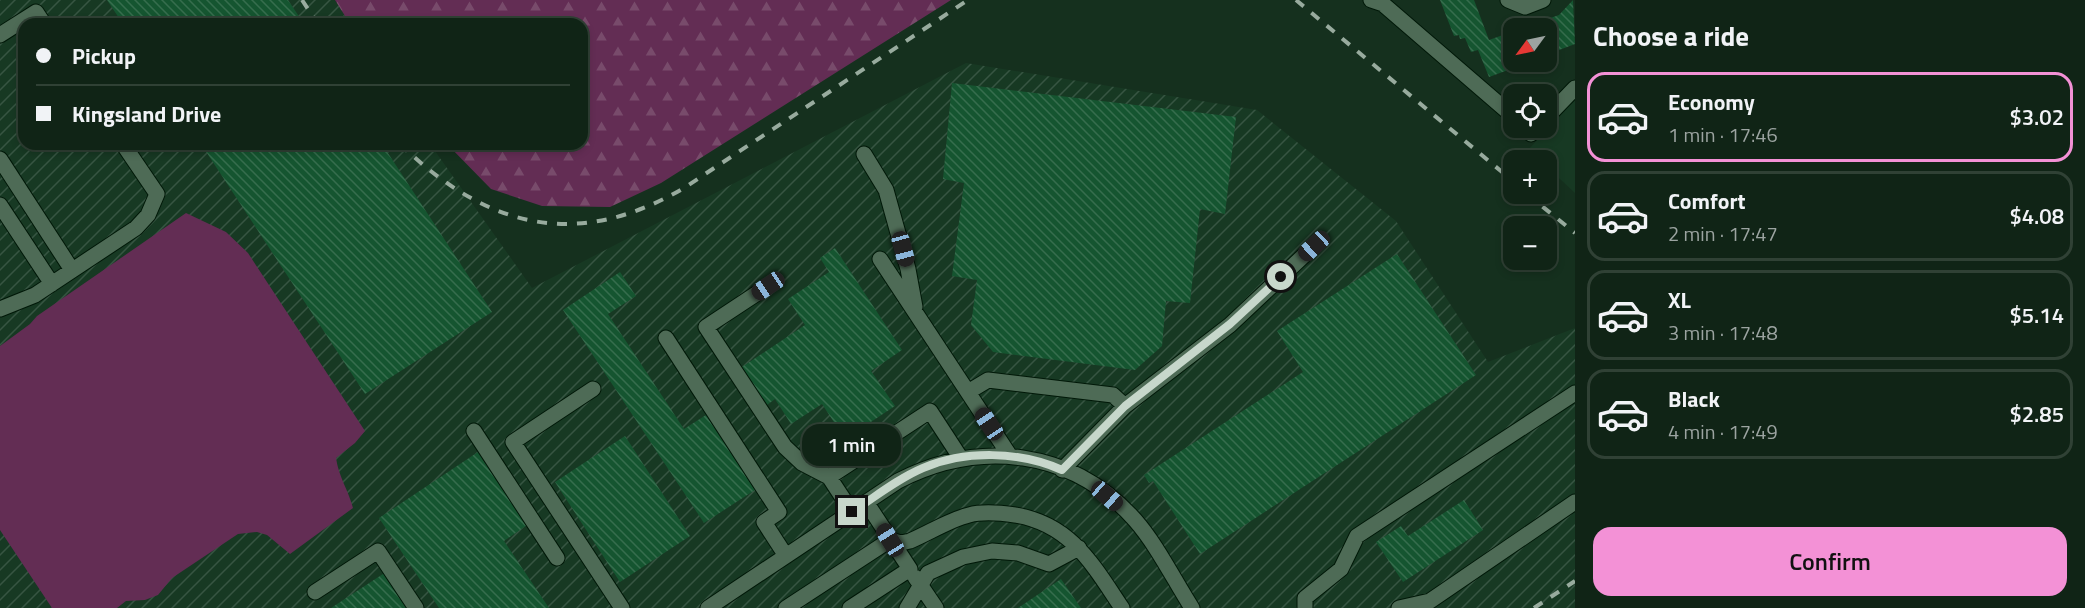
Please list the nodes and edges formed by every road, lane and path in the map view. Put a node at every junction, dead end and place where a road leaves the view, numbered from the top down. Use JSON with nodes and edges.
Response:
{"nodes":[{"id":1,"x":1371,"y":0,"type":"edge"},
{"id":2,"x":1508,"y":0,"type":"edge"},
{"id":3,"x":1543,"y":0,"type":"edge"},
{"id":4,"x":27,"y":18,"type":"edge"},
{"id":5,"x":40,"y":18,"type":"edge"},
{"id":6,"x":18,"y":24,"type":"edge"},
{"id":7,"x":0,"y":35,"type":"edge"},
{"id":8,"x":1575,"y":88,"type":"edge"},
{"id":9,"x":1557,"y":107,"type":"edge"},
{"id":10,"x":1503,"y":108,"type":"edge"},
{"id":11,"x":127,"y":150,"type":"edge"},
{"id":12,"x":864,"y":154,"type":"dead end"},
{"id":13,"x":0,"y":159,"type":"edge"},
{"id":14,"x":0,"y":205,"type":"edge"},
{"id":15,"x":1314,"y":246,"type":"dead end"},
{"id":16,"x":880,"y":259,"type":"dead end"},
{"id":17,"x":72,"y":270,"type":"junction"},
{"id":18,"x":52,"y":284,"type":"junction"},
{"id":19,"x":768,"y":286,"type":"dead end"},
{"id":20,"x":0,"y":309,"type":"edge"},
{"id":21,"x":916,"y":313,"type":"junction"},
{"id":22,"x":666,"y":338,"type":"dead end"},
{"id":23,"x":593,"y":389,"type":"dead end"},
{"id":24,"x":968,"y":392,"type":"junction"},
{"id":25,"x":1575,"y":393,"type":"edge"},
{"id":26,"x":1125,"y":406,"type":"junction"},
{"id":27,"x":474,"y":431,"type":"dead end"},
{"id":28,"x":1010,"y":456,"type":"junction"},
{"id":29,"x":960,"y":457,"type":"junction"},
{"id":30,"x":1062,"y":470,"type":"junction"},
{"id":31,"x":829,"y":477,"type":"junction"},
{"id":32,"x":866,"y":502,"type":"junction"},
{"id":33,"x":1575,"y":502,"type":"edge"},
{"id":34,"x":852,"y":512,"type":"junction"},
{"id":35,"x":890,"y":540,"type":"junction"},
{"id":36,"x":1079,"y":548,"type":"junction"},
{"id":37,"x":786,"y":556,"type":"junction"},
{"id":38,"x":557,"y":558,"type":"dead end"},
{"id":39,"x":910,"y":569,"type":"junction"},
{"id":40,"x":920,"y":584,"type":"junction"},
{"id":41,"x":315,"y":592,"type":"dead end"},
{"id":42,"x":416,"y":608,"type":"edge"},
{"id":43,"x":622,"y":608,"type":"edge"},
{"id":44,"x":708,"y":608,"type":"edge"},
{"id":45,"x":786,"y":608,"type":"edge"},
{"id":46,"x":850,"y":608,"type":"edge"},
{"id":47,"x":908,"y":608,"type":"edge"},
{"id":48,"x":936,"y":608,"type":"edge"},
{"id":49,"x":1122,"y":608,"type":"edge"},
{"id":50,"x":1192,"y":608,"type":"edge"},
{"id":51,"x":1305,"y":608,"type":"edge"},
{"id":52,"x":1399,"y":608,"type":"edge"}],
"edges":[{"from":1,"to":10,"type":"street"},
{"from":2,"to":3,"type":"street"},
{"from":4,"to":5,"type":"street"},
{"from":6,"to":7,"type":"street"},
{"from":8,"to":9,"type":"street"},
{"from":11,"to":17,"type":"street"},
{"from":12,"to":21,"type":"street"},
{"from":13,"to":17,"type":"street"},
{"from":14,"to":18,"type":"street"},
{"from":15,"to":26,"type":"street"},
{"from":16,"to":21,"type":"street"},
{"from":17,"to":18,"type":"street"},
{"from":18,"to":20,"type":"street"},
{"from":19,"to":31,"type":"street"},
{"from":21,"to":24,"type":"street"},
{"from":22,"to":37,"type":"street"},
{"from":23,"to":43,"type":"street"},
{"from":24,"to":26,"type":"street"},
{"from":24,"to":28,"type":"street"},
{"from":25,"to":51,"type":"street"},
{"from":26,"to":30,"type":"street"},
{"from":27,"to":38,"type":"street"},
{"from":28,"to":29,"type":"street"},
{"from":28,"to":30,"type":"street"},
{"from":29,"to":31,"type":"street"},
{"from":29,"to":32,"type":"street"},
{"from":30,"to":50,"type":"street"},
{"from":31,"to":34,"type":"street"},
{"from":32,"to":34,"type":"street"},
{"from":32,"to":35,"type":"street"},
{"from":33,"to":52,"type":"street"},
{"from":34,"to":37,"type":"street"},
{"from":35,"to":36,"type":"street"},
{"from":35,"to":39,"type":"street"},
{"from":35,"to":45,"type":"street"},
{"from":36,"to":40,"type":"street"},
{"from":36,"to":49,"type":"street"},
{"from":37,"to":44,"type":"street"},
{"from":39,"to":40,"type":"street"},
{"from":39,"to":46,"type":"street"},
{"from":40,"to":47,"type":"street"},
{"from":40,"to":48,"type":"street"},
{"from":41,"to":42,"type":"street"}]}
